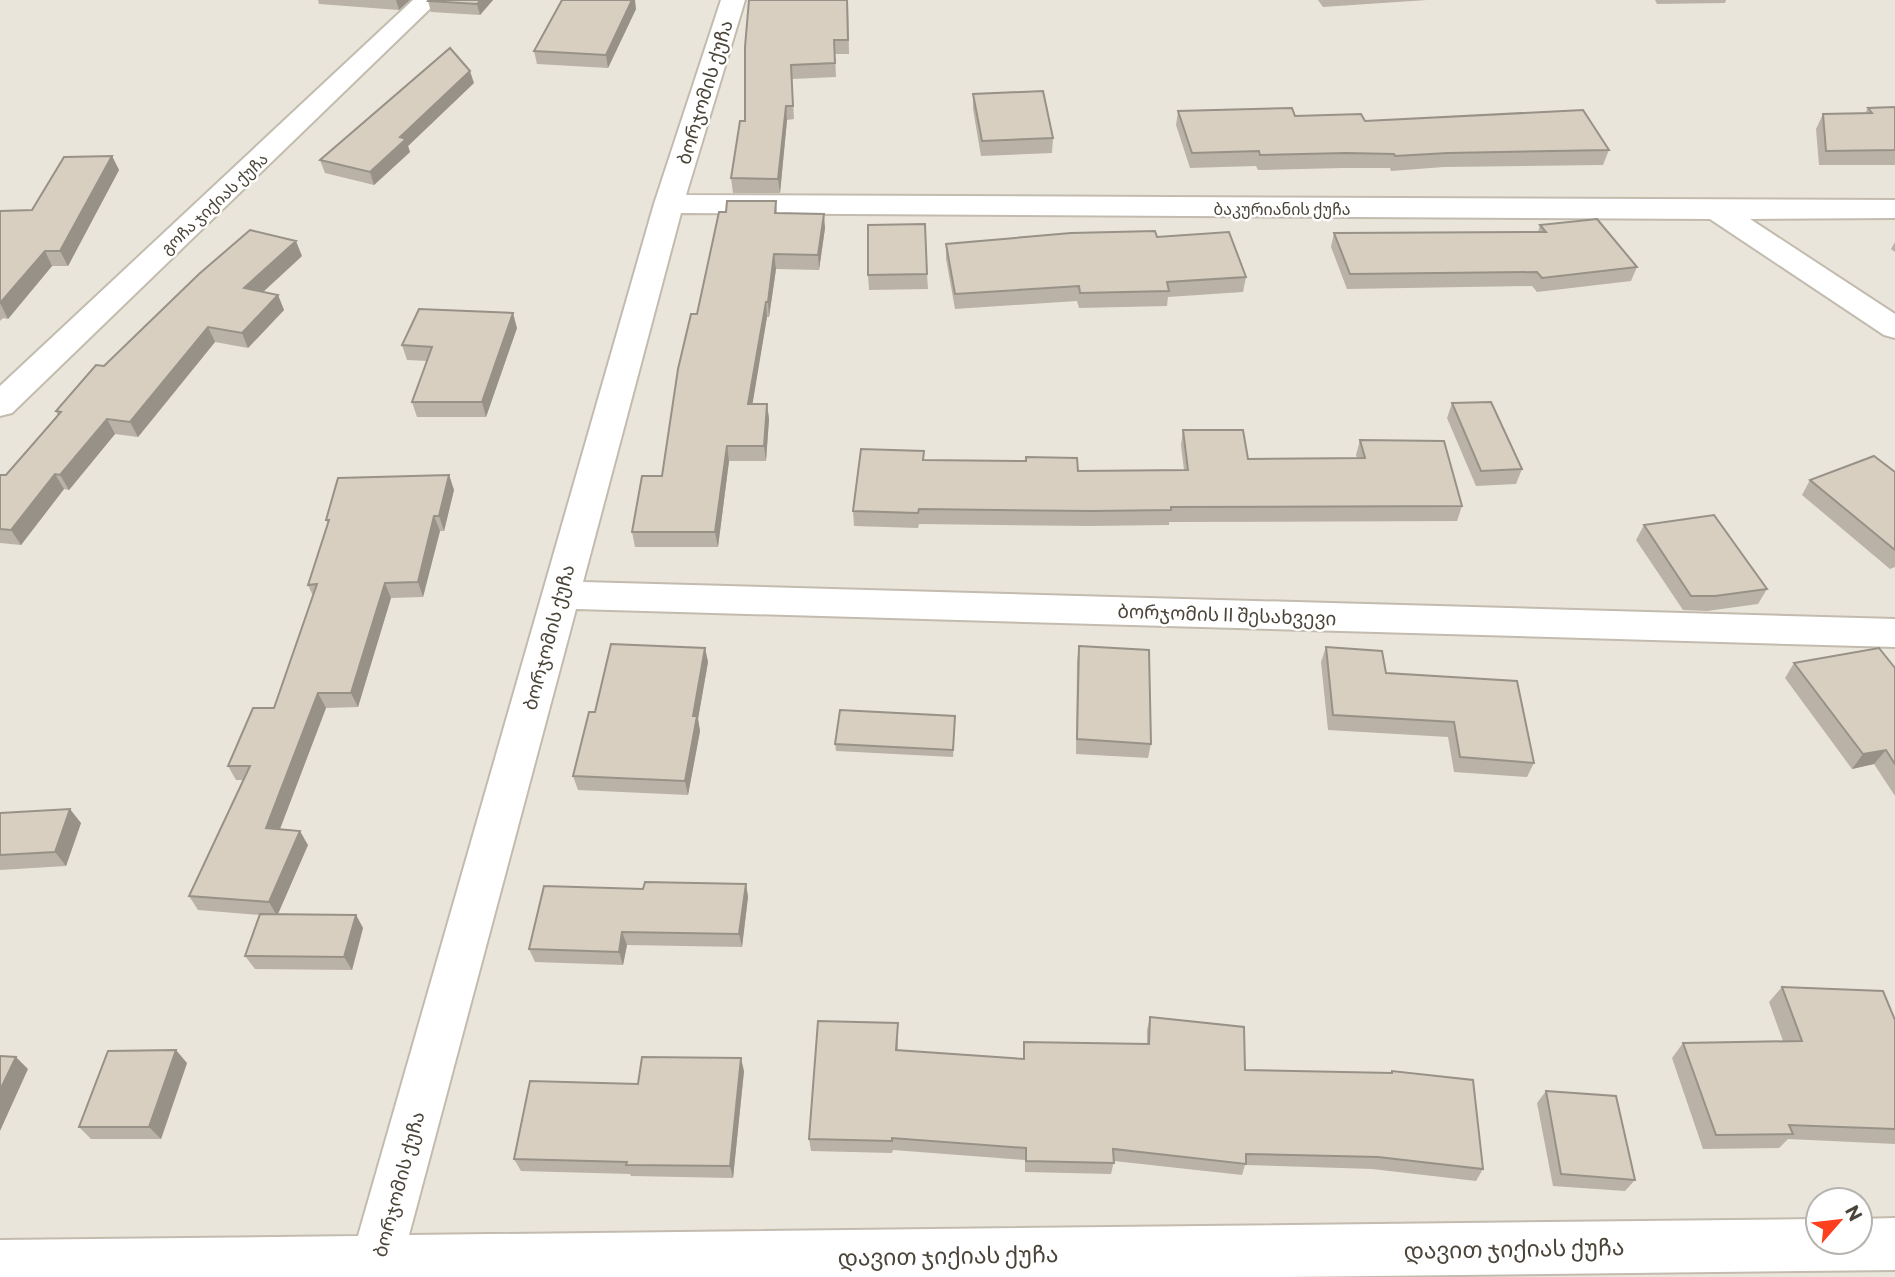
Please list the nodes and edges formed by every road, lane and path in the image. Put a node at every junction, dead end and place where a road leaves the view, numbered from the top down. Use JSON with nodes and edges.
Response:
{"nodes":[{"id":1,"x":427,"y":0,"type":"edge"},
{"id":2,"x":733,"y":0,"type":"edge"},
{"id":3,"x":669,"y":204,"type":"junction"},
{"id":4,"x":1895,"y":209,"type":"edge"},
{"id":5,"x":1717,"y":210,"type":"junction"},
{"id":6,"x":1895,"y":328,"type":"edge"},
{"id":7,"x":0,"y":405,"type":"edge"},
{"id":8,"x":559,"y":595,"type":"junction"},
{"id":9,"x":1895,"y":633,"type":"edge"},
{"id":10,"x":1895,"y":1244,"type":"edge"},
{"id":11,"x":0,"y":1266,"type":"edge"},
{"id":12,"x":374,"y":1269,"type":"edge"}],
"edges":[{"from":1,"to":7,"type":"street","name":"გოჩა ჯიქიას ქუჩა"},
{"from":2,"to":3,"type":"street","name":"ბორჯომის ქუჩა"},
{"from":3,"to":5,"type":"street","name":"ბაკურიანის ქუჩა"},
{"from":3,"to":8,"type":"street","name":"ბორჯომის ქუჩა"},
{"from":4,"to":5,"type":"street","name":"ბაკურიანის ქუჩა"},
{"from":5,"to":6,"type":"street"},
{"from":8,"to":9,"type":"street","name":"ბორჯომის II შესახვევი"},
{"from":8,"to":12,"type":"street","name":"ბორჯომის ქუჩა"},
{"from":10,"to":12,"type":"street","name":"დავით ჯიქიას ქუჩა"},
{"from":11,"to":12,"type":"street","name":"დავით ჯიქიას ქუჩა"}]}
